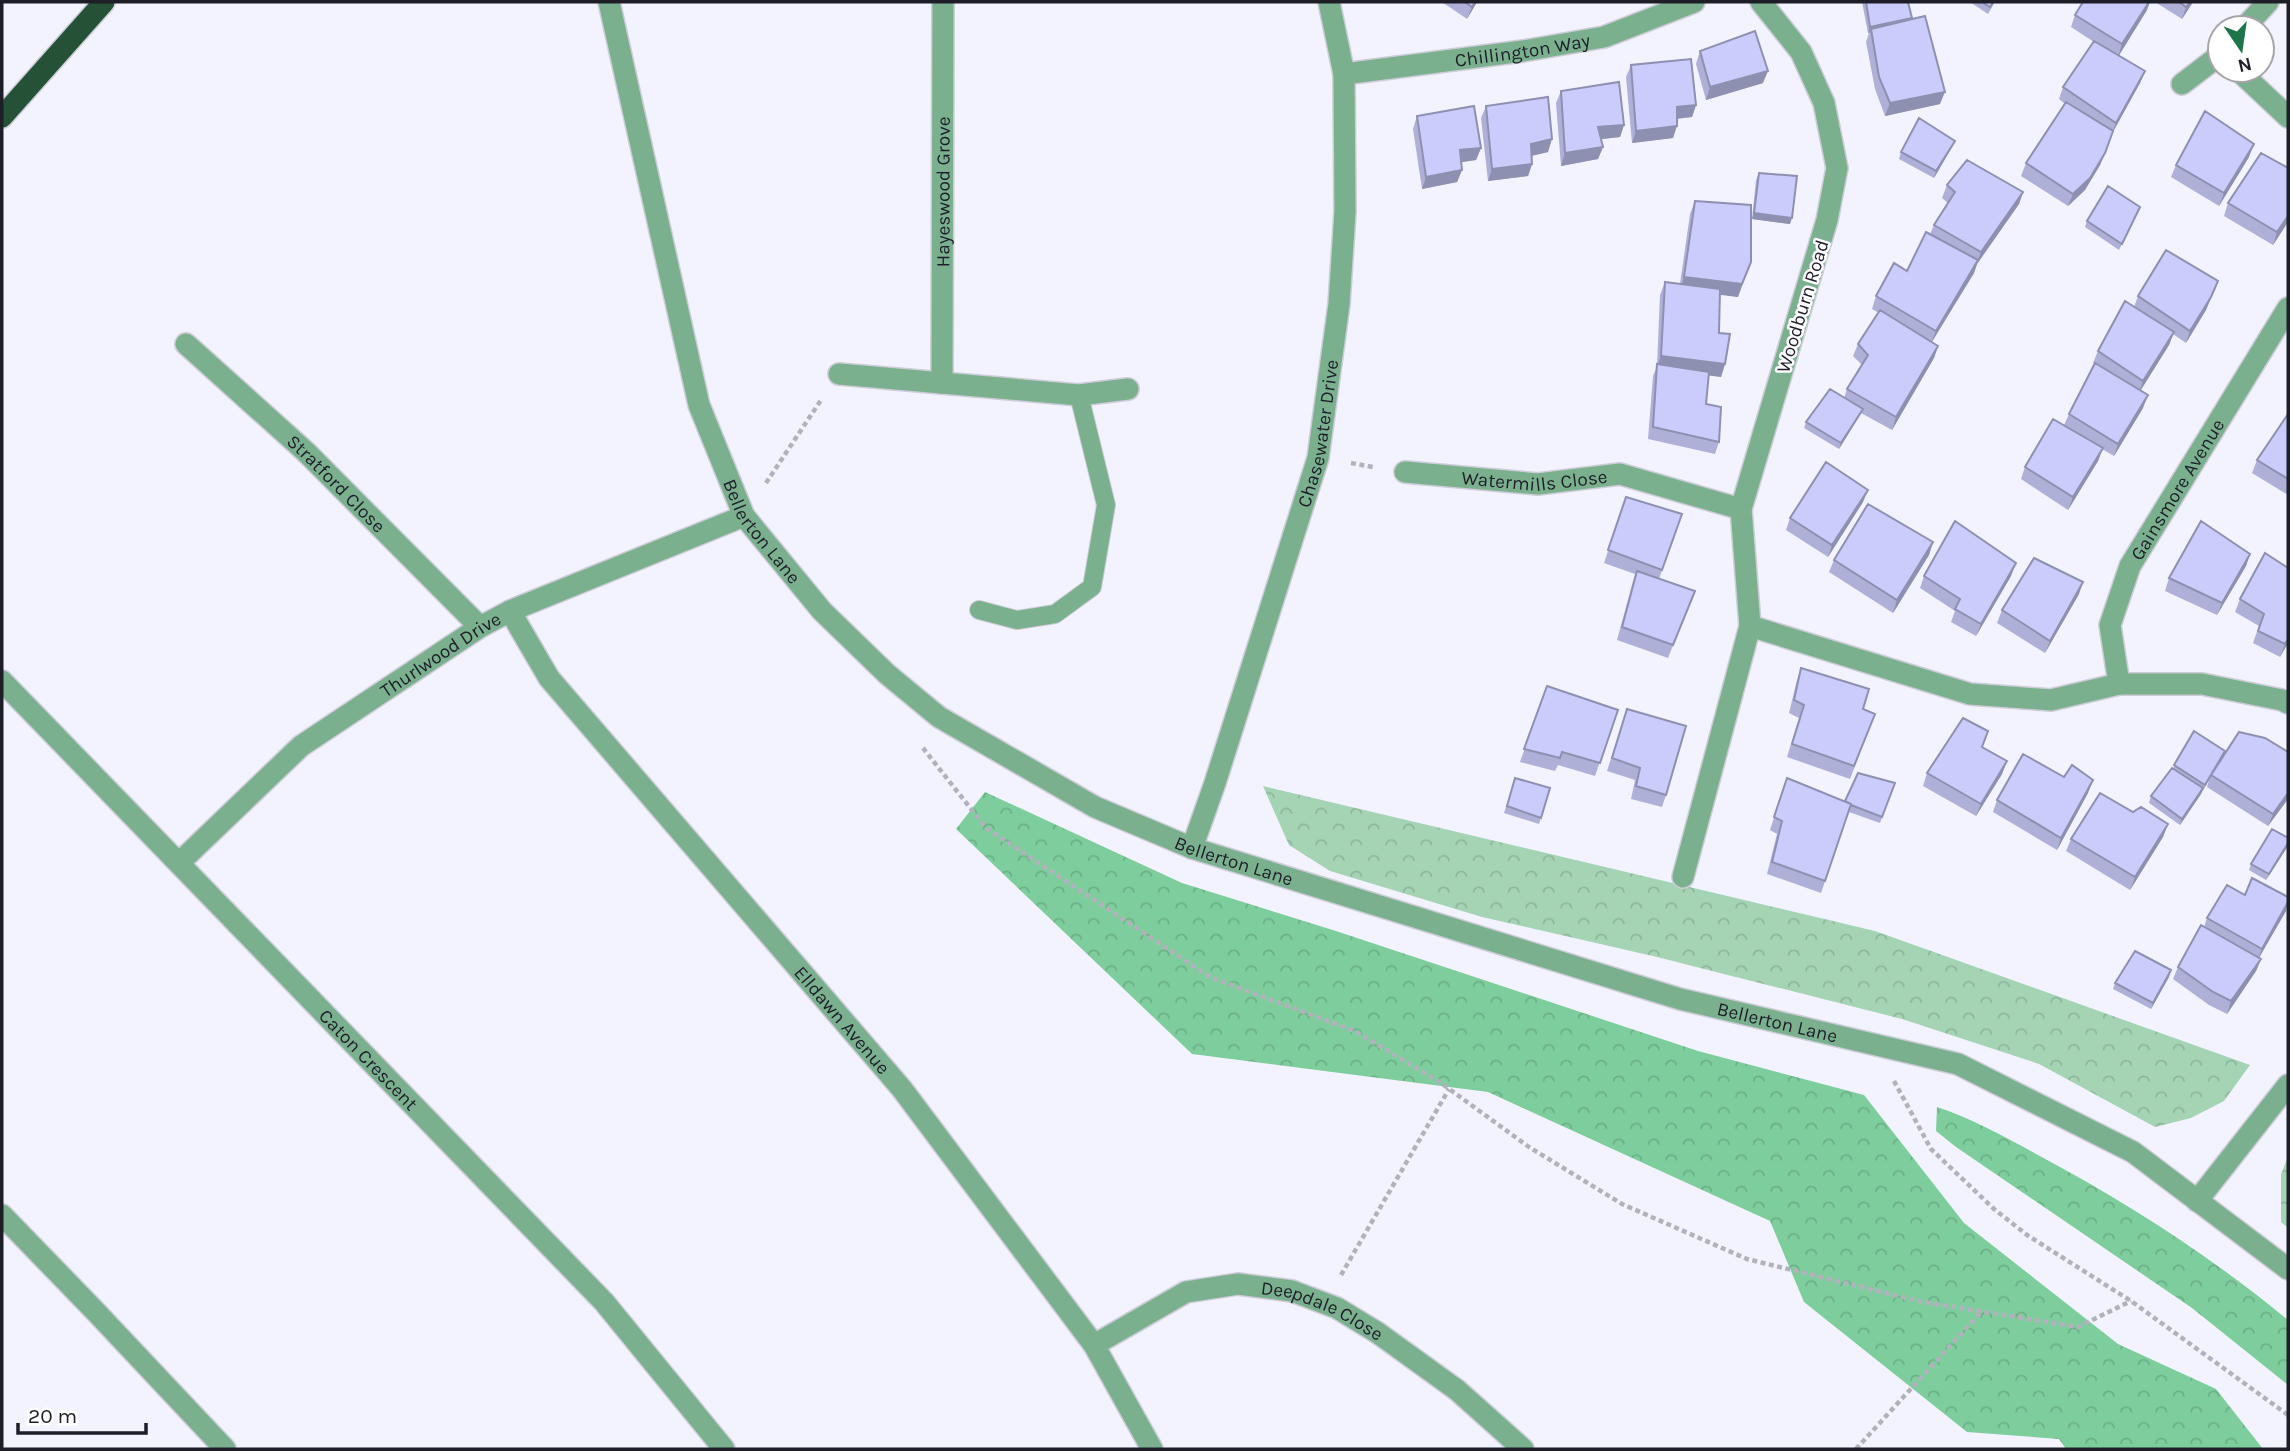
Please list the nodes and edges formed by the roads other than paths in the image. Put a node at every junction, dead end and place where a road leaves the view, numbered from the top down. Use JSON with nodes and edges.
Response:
{"nodes":[{"id":1,"x":104,"y":2,"type":"edge"},
{"id":2,"x":609,"y":2,"type":"edge"},
{"id":3,"x":943,"y":2,"type":"edge"},
{"id":4,"x":1329,"y":2,"type":"edge"},
{"id":5,"x":1694,"y":2,"type":"edge"},
{"id":6,"x":1761,"y":2,"type":"edge"},
{"id":7,"x":2206,"y":66,"type":"edge"},
{"id":8,"x":1344,"y":74,"type":"junction"},
{"id":9,"x":2182,"y":84,"type":"dead end"},
{"id":10,"x":2253,"y":84,"type":"edge"},
{"id":11,"x":2,"y":117,"type":"edge"},
{"id":12,"x":2288,"y":117,"type":"edge"},
{"id":13,"x":2288,"y":308,"type":"edge"},
{"id":14,"x":186,"y":344,"type":"dead end"},
{"id":15,"x":839,"y":374,"type":"road end"},
{"id":16,"x":942,"y":383,"type":"junction"},
{"id":17,"x":1128,"y":389,"type":"dead end"},
{"id":18,"x":1079,"y":395,"type":"junction"},
{"id":19,"x":1405,"y":472,"type":"road end"},
{"id":20,"x":1741,"y":509,"type":"junction"},
{"id":21,"x":744,"y":516,"type":"junction"},
{"id":22,"x":979,"y":610,"type":"dead end"},
{"id":23,"x":510,"y":611,"type":"junction"},
{"id":24,"x":480,"y":626,"type":"junction"},
{"id":25,"x":1750,"y":626,"type":"junction"},
{"id":26,"x":2,"y":681,"type":"edge"},
{"id":27,"x":2119,"y":684,"type":"junction"},
{"id":28,"x":2288,"y":704,"type":"edge"},
{"id":29,"x":1192,"y":848,"type":"junction"},
{"id":30,"x":180,"y":863,"type":"junction"},
{"id":31,"x":1683,"y":877,"type":"dead end"},
{"id":32,"x":2288,"y":1084,"type":"edge"},
{"id":33,"x":2197,"y":1200,"type":"junction"},
{"id":34,"x":2,"y":1215,"type":"edge"},
{"id":35,"x":2288,"y":1269,"type":"edge"},
{"id":36,"x":1094,"y":1345,"type":"junction"},
{"id":37,"x":225,"y":1449,"type":"edge"},
{"id":38,"x":724,"y":1449,"type":"edge"},
{"id":39,"x":1152,"y":1449,"type":"edge"},
{"id":40,"x":1523,"y":1449,"type":"edge"}],
"edges":[{"from":1,"to":11,"type":"highway"},
{"from":2,"to":21,"type":"street","name":"Bellerton Lane"},
{"from":3,"to":16,"type":"street","name":"Hayeswood Grove"},
{"from":4,"to":8,"type":"street","name":"Chasewater Drive"},
{"from":5,"to":8,"type":"street","name":"Chillington Way"},
{"from":6,"to":20,"type":"street","name":"Woodburn Road"},
{"from":7,"to":9,"type":"street"},
{"from":8,"to":29,"type":"street","name":"Chasewater Drive"},
{"from":10,"to":12,"type":"street"},
{"from":13,"to":27,"type":"street","name":"Gainsmore Avenue"},
{"from":14,"to":24,"type":"street","name":"Stratford Close"},
{"from":15,"to":16,"type":"street"},
{"from":16,"to":18,"type":"street"},
{"from":17,"to":18,"type":"street"},
{"from":18,"to":22,"type":"lane"},
{"from":19,"to":20,"type":"street","name":"Watermills Close"},
{"from":20,"to":25,"type":"street","name":"Woodburn Road"},
{"from":21,"to":23,"type":"street","name":"Thurlwood Drive"},
{"from":21,"to":29,"type":"street","name":"Bellerton Lane"},
{"from":23,"to":24,"type":"street","name":"Thurlwood Drive"},
{"from":23,"to":36,"type":"street","name":"Elldawn Avenue"},
{"from":24,"to":30,"type":"street","name":"Thurlwood Drive"},
{"from":25,"to":27,"type":"street"},
{"from":25,"to":31,"type":"street","name":"Woodburn Road"},
{"from":26,"to":30,"type":"street","name":"Caton Crescent"},
{"from":27,"to":28,"type":"street"},
{"from":29,"to":33,"type":"street","name":"Bellerton Lane"},
{"from":30,"to":38,"type":"street","name":"Caton Crescent"},
{"from":32,"to":33,"type":"street"},
{"from":33,"to":35,"type":"street","name":"Bellerton Lane"},
{"from":34,"to":37,"type":"street"},
{"from":36,"to":39,"type":"street","name":"Elldawn Avenue"},
{"from":36,"to":40,"type":"street","name":"Deepdale Close"}]}
